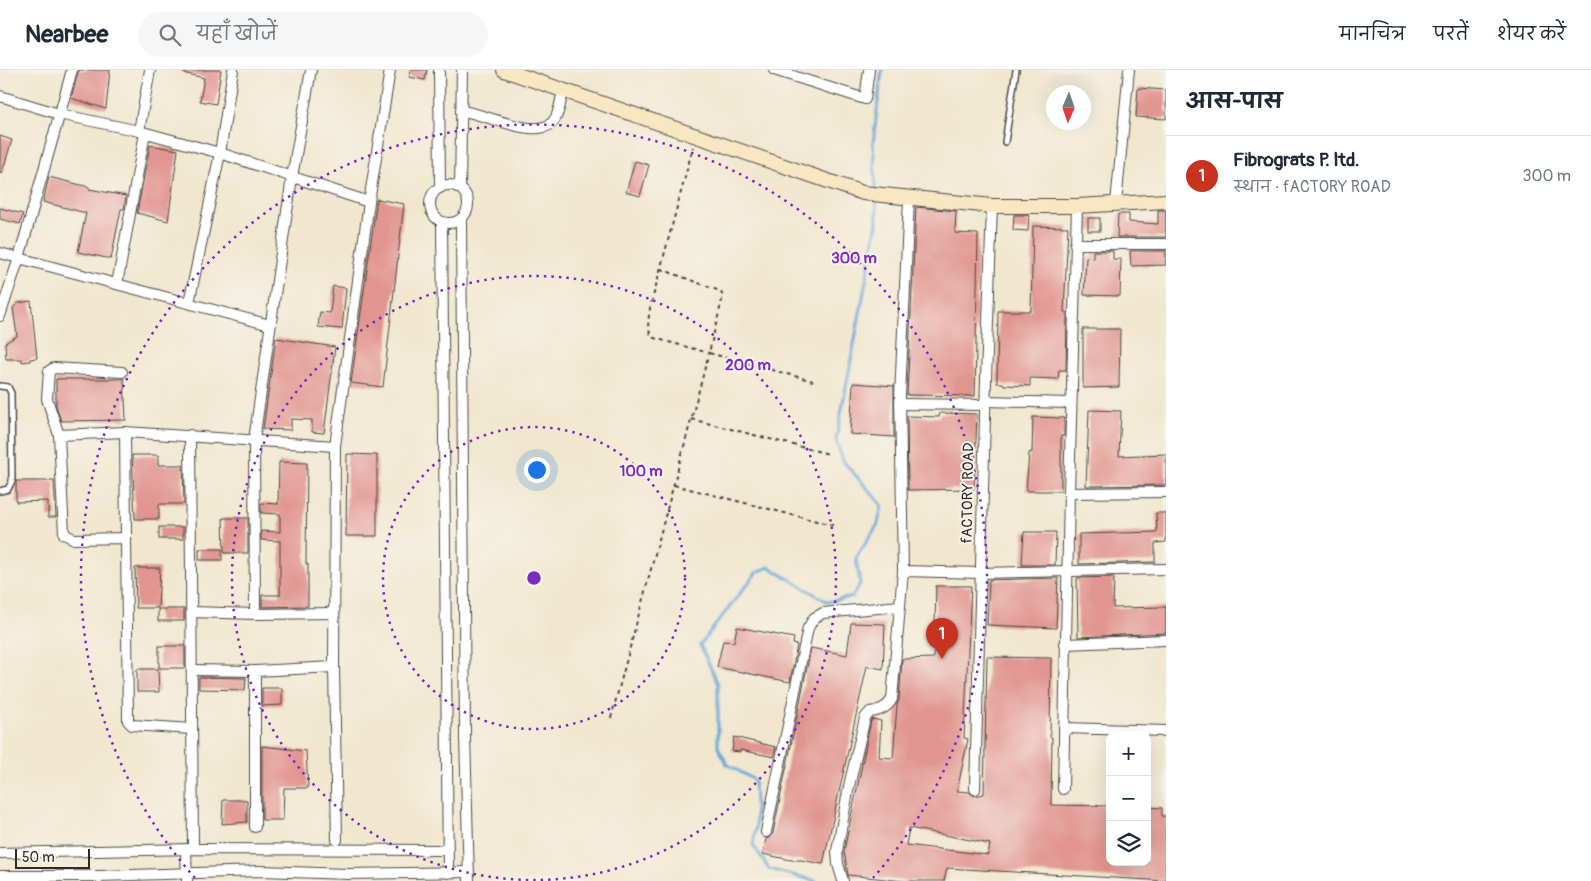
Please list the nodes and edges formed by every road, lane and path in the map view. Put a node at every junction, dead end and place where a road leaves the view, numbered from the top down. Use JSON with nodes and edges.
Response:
{"nodes":[{"id":1,"x":72,"y":70,"type":"edge"},
{"id":2,"x":150,"y":70,"type":"edge"},
{"id":3,"x":232,"y":70,"type":"edge"},
{"id":4,"x":311,"y":70,"type":"edge"},
{"id":5,"x":390,"y":70,"type":"edge"},
{"id":6,"x":439,"y":70,"type":"edge"},
{"id":7,"x":462,"y":70,"type":"edge"},
{"id":8,"x":504,"y":70,"type":"edge"},
{"id":9,"x":774,"y":70,"type":"edge"},
{"id":10,"x":869,"y":70,"type":"edge"},
{"id":11,"x":1016,"y":70,"type":"edge"},
{"id":12,"x":1129,"y":70,"type":"edge"},
{"id":13,"x":563,"y":90,"type":"junction"},
{"id":14,"x":0,"y":96,"type":"edge"},
{"id":15,"x":461,"y":111,"type":"junction"},
{"id":16,"x":59,"y":114,"type":"junction"},
{"id":17,"x":142,"y":132,"type":"junction"},
{"id":18,"x":696,"y":136,"type":"junction"},
{"id":19,"x":1005,"y":142,"type":"dead end"},
{"id":20,"x":220,"y":153,"type":"junction"},
{"id":21,"x":292,"y":177,"type":"junction"},
{"id":22,"x":440,"y":188,"type":"junction"},
{"id":23,"x":460,"y":188,"type":"junction"},
{"id":24,"x":909,"y":199,"type":"junction"},
{"id":25,"x":1166,"y":201,"type":"edge"},
{"id":26,"x":368,"y":202,"type":"junction"},
{"id":27,"x":1116,"y":203,"type":"junction"},
{"id":28,"x":992,"y":206,"type":"junction"},
{"id":29,"x":1077,"y":206,"type":"junction"},
{"id":30,"x":461,"y":220,"type":"junction"},
{"id":31,"x":442,"y":222,"type":"junction"},
{"id":32,"x":1075,"y":244,"type":"junction"},
{"id":33,"x":1166,"y":244,"type":"edge"},
{"id":34,"x":0,"y":253,"type":"edge"},
{"id":35,"x":19,"y":258,"type":"junction"},
{"id":36,"x":660,"y":269,"type":"junction"},
{"id":37,"x":117,"y":284,"type":"junction"},
{"id":38,"x":189,"y":303,"type":"junction"},
{"id":39,"x":0,"y":316,"type":"edge"},
{"id":40,"x":270,"y":325,"type":"junction"},
{"id":41,"x":709,"y":353,"type":"junction"},
{"id":42,"x":122,"y":372,"type":"dead end"},
{"id":43,"x":812,"y":380,"type":"dead end"},
{"id":44,"x":0,"y":386,"type":"edge"},
{"id":45,"x":985,"y":403,"type":"junction"},
{"id":46,"x":900,"y":404,"type":"junction"},
{"id":47,"x":1071,"y":404,"type":"junction"},
{"id":48,"x":691,"y":420,"type":"junction"},
{"id":49,"x":125,"y":432,"type":"junction"},
{"id":50,"x":58,"y":435,"type":"junction"},
{"id":51,"x":190,"y":435,"type":"junction"},
{"id":52,"x":254,"y":440,"type":"junction"},
{"id":53,"x":335,"y":446,"type":"junction"},
{"id":54,"x":829,"y":454,"type":"dead end"},
{"id":55,"x":674,"y":485,"type":"junction"},
{"id":56,"x":0,"y":491,"type":"edge"},
{"id":57,"x":1166,"y":492,"type":"edge"},
{"id":58,"x":1069,"y":493,"type":"junction"},
{"id":59,"x":836,"y":526,"type":"dead end"},
{"id":60,"x":126,"y":538,"type":"junction"},
{"id":61,"x":464,"y":557,"type":"junction"},
{"id":62,"x":445,"y":558,"type":"junction"},
{"id":63,"x":1166,"y":569,"type":"edge"},
{"id":64,"x":903,"y":571,"type":"junction"},
{"id":65,"x":1069,"y":571,"type":"junction"},
{"id":66,"x":981,"y":573,"type":"junction"},
{"id":67,"x":900,"y":606,"type":"junction"},
{"id":68,"x":192,"y":612,"type":"junction"},
{"id":69,"x":334,"y":613,"type":"junction"},
{"id":70,"x":255,"y":614,"type":"junction"},
{"id":71,"x":1166,"y":640,"type":"edge"},
{"id":72,"x":1065,"y":644,"type":"junction"},
{"id":73,"x":334,"y":667,"type":"junction"},
{"id":74,"x":192,"y":670,"type":"junction"},
{"id":75,"x":255,"y":671,"type":"junction"},
{"id":76,"x":611,"y":718,"type":"dead end"},
{"id":77,"x":1064,"y":728,"type":"junction"},
{"id":78,"x":192,"y":729,"type":"junction"},
{"id":79,"x":1166,"y":731,"type":"edge"},
{"id":80,"x":975,"y":785,"type":"dead end"},
{"id":81,"x":1063,"y":789,"type":"dead end"},
{"id":82,"x":255,"y":827,"type":"dead end"},
{"id":83,"x":766,"y":832,"type":"dead end"},
{"id":84,"x":337,"y":840,"type":"dead end"},
{"id":85,"x":190,"y":849,"type":"junction"},
{"id":86,"x":448,"y":850,"type":"junction"},
{"id":87,"x":0,"y":853,"type":"edge"},
{"id":88,"x":448,"y":873,"type":"junction"},
{"id":89,"x":261,"y":876,"type":"edge"},
{"id":90,"x":187,"y":877,"type":"edge"},
{"id":91,"x":469,"y":877,"type":"edge"},
{"id":92,"x":7,"y":878,"type":"edge"},
{"id":93,"x":348,"y":878,"type":"edge"},
{"id":94,"x":99,"y":879,"type":"edge"},
{"id":95,"x":843,"y":881,"type":"edge"}],
"edges":[{"from":1,"to":16,"type":"street"},
{"from":2,"to":17,"type":"street"},
{"from":3,"to":20,"type":"street"},
{"from":4,"to":21,"type":"street"},
{"from":5,"to":26,"type":"street"},
{"from":6,"to":22,"type":"street"},
{"from":7,"to":15,"type":"street"},
{"from":8,"to":13,"type":"street"},
{"from":9,"to":10,"type":"street"},
{"from":11,"to":19,"type":"lane"},
{"from":12,"to":27,"type":"street"},
{"from":13,"to":15,"type":"street"},
{"from":13,"to":18,"type":"street"},
{"from":14,"to":16,"type":"street"},
{"from":15,"to":23,"type":"street"},
{"from":16,"to":17,"type":"street"},
{"from":16,"to":35,"type":"street"},
{"from":17,"to":20,"type":"street"},
{"from":17,"to":37,"type":"street"},
{"from":18,"to":24,"type":"street"},
{"from":18,"to":36,"type":"path"},
{"from":20,"to":21,"type":"street"},
{"from":20,"to":38,"type":"street"},
{"from":21,"to":26,"type":"street"},
{"from":21,"to":40,"type":"street"},
{"from":22,"to":23,"type":"street"},
{"from":22,"to":31,"type":"street"},
{"from":23,"to":30,"type":"street"},
{"from":24,"to":28,"type":"street"},
{"from":24,"to":46,"type":"street"},
{"from":25,"to":27,"type":"street"},
{"from":26,"to":53,"type":"street"},
{"from":27,"to":29,"type":"street"},
{"from":28,"to":29,"type":"street"},
{"from":28,"to":45,"type":"street","name":"fACTORY ROAD"},
{"from":29,"to":32,"type":"street"},
{"from":30,"to":31,"type":"street"},
{"from":30,"to":61,"type":"street"},
{"from":31,"to":62,"type":"street"},
{"from":32,"to":33,"type":"street"},
{"from":32,"to":47,"type":"street"},
{"from":34,"to":35,"type":"street"},
{"from":35,"to":37,"type":"street"},
{"from":35,"to":39,"type":"street"},
{"from":36,"to":41,"type":"path"},
{"from":36,"to":41,"type":"path"},
{"from":37,"to":38,"type":"street"},
{"from":38,"to":40,"type":"street"},
{"from":40,"to":52,"type":"street"},
{"from":41,"to":43,"type":"path"},
{"from":41,"to":48,"type":"path"},
{"from":42,"to":50,"type":"street"},
{"from":44,"to":56,"type":"lane"},
{"from":45,"to":46,"type":"street"},
{"from":45,"to":47,"type":"street"},
{"from":45,"to":66,"type":"street","name":"fACTORY ROAD"},
{"from":46,"to":64,"type":"street"},
{"from":47,"to":58,"type":"street"},
{"from":48,"to":54,"type":"path"},
{"from":48,"to":55,"type":"path"},
{"from":49,"to":50,"type":"street"},
{"from":49,"to":51,"type":"street"},
{"from":49,"to":60,"type":"street"},
{"from":50,"to":60,"type":"street"},
{"from":51,"to":52,"type":"street"},
{"from":51,"to":68,"type":"street"},
{"from":52,"to":53,"type":"street"},
{"from":52,"to":70,"type":"street"},
{"from":53,"to":69,"type":"street"},
{"from":55,"to":59,"type":"path"},
{"from":55,"to":76,"type":"path"},
{"from":57,"to":58,"type":"street"},
{"from":58,"to":65,"type":"street"},
{"from":60,"to":78,"type":"street"},
{"from":61,"to":62,"type":"street"},
{"from":61,"to":91,"type":"street"},
{"from":62,"to":86,"type":"street"},
{"from":63,"to":65,"type":"street"},
{"from":64,"to":66,"type":"street"},
{"from":64,"to":67,"type":"street"},
{"from":65,"to":66,"type":"street"},
{"from":65,"to":72,"type":"street"},
{"from":66,"to":80,"type":"street","name":"fACTORY ROAD"},
{"from":67,"to":83,"type":"street"},
{"from":67,"to":95,"type":"street"},
{"from":68,"to":70,"type":"street"},
{"from":68,"to":74,"type":"street"},
{"from":69,"to":70,"type":"street"},
{"from":69,"to":73,"type":"street"},
{"from":71,"to":72,"type":"street"},
{"from":72,"to":77,"type":"street"},
{"from":73,"to":75,"type":"street"},
{"from":73,"to":84,"type":"street"},
{"from":74,"to":75,"type":"street"},
{"from":74,"to":78,"type":"street"},
{"from":75,"to":82,"type":"street"},
{"from":77,"to":79,"type":"street"},
{"from":77,"to":81,"type":"street"},
{"from":78,"to":85,"type":"street"},
{"from":85,"to":86,"type":"street"},
{"from":85,"to":87,"type":"street"},
{"from":85,"to":90,"type":"street"},
{"from":86,"to":88,"type":"street"},
{"from":88,"to":91,"type":"street"},
{"from":88,"to":93,"type":"street"},
{"from":89,"to":90,"type":"street"},
{"from":89,"to":93,"type":"street"},
{"from":90,"to":94,"type":"street"},
{"from":92,"to":94,"type":"street"}]}
